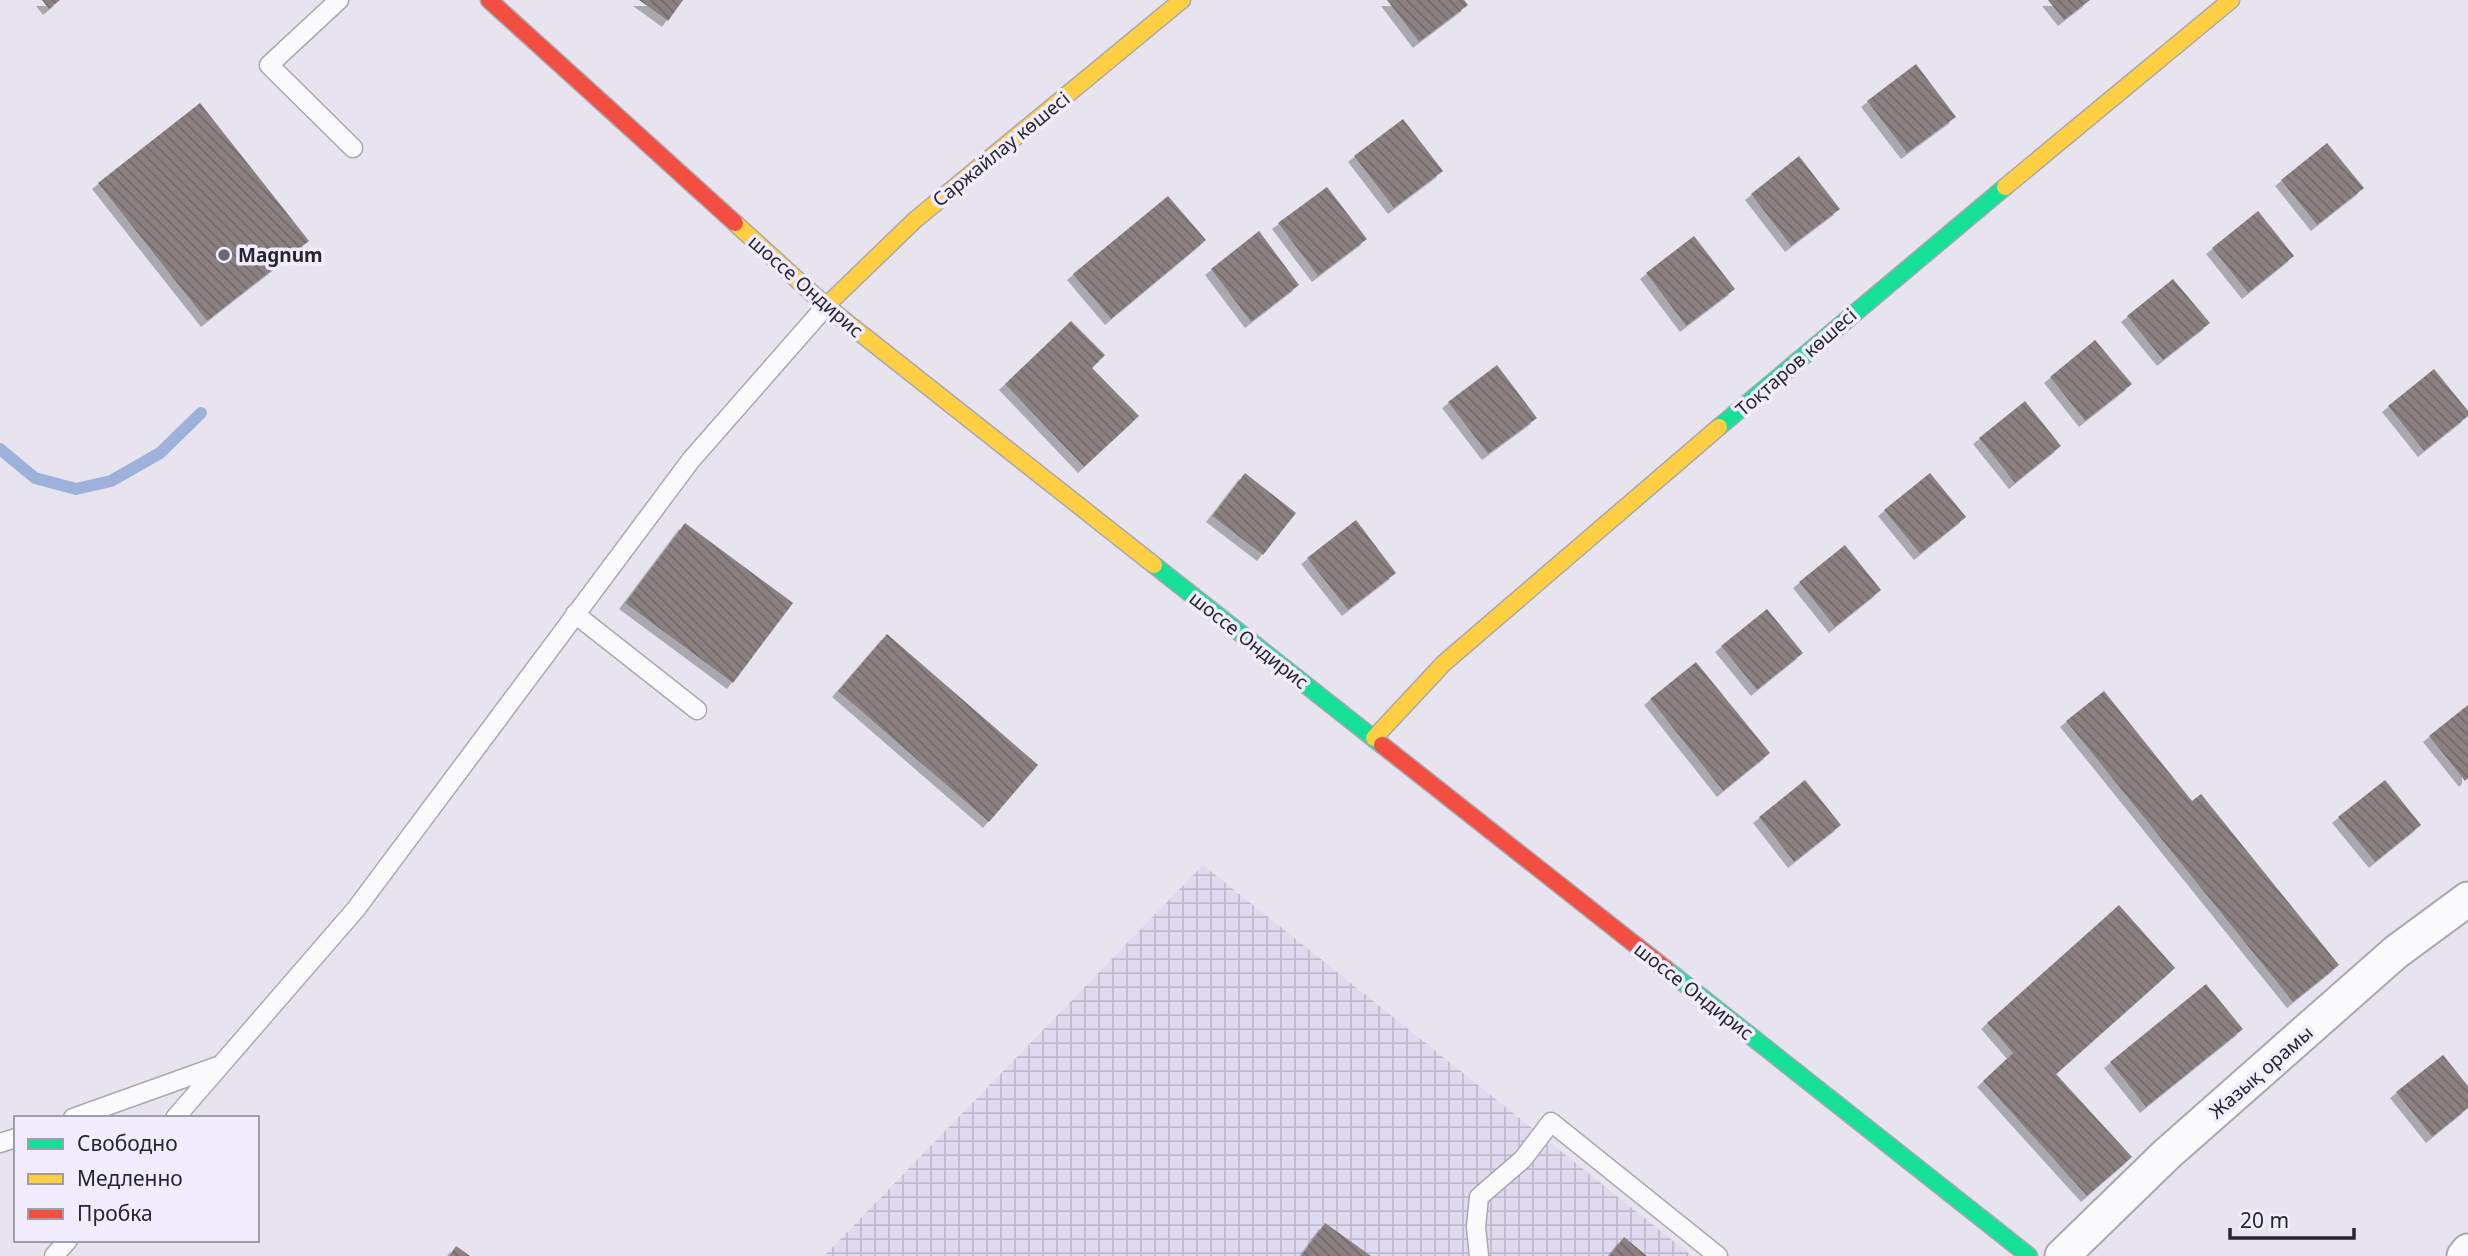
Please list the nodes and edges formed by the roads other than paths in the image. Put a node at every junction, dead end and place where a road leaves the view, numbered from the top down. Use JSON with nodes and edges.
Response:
{"nodes":[{"id":1,"x":339,"y":0,"type":"edge"},
{"id":2,"x":1182,"y":0,"type":"edge"},
{"id":3,"x":2231,"y":0,"type":"edge"},
{"id":4,"x":504,"y":5,"type":"edge"},
{"id":5,"x":353,"y":148,"type":"dead end"},
{"id":6,"x":826,"y":306,"type":"junction"},
{"id":7,"x":575,"y":614,"type":"junction"},
{"id":8,"x":697,"y":710,"type":"dead end"},
{"id":9,"x":1374,"y":738,"type":"junction"},
{"id":10,"x":2468,"y":899,"type":"edge"},
{"id":11,"x":222,"y":1065,"type":"junction"},
{"id":12,"x":79,"y":1116,"type":"edge"},
{"id":13,"x":177,"y":1116,"type":"edge"},
{"id":14,"x":66,"y":1242,"type":"edge"},
{"id":15,"x":2468,"y":1251,"type":"edge"},
{"id":16,"x":54,"y":1256,"type":"edge"},
{"id":17,"x":1479,"y":1256,"type":"edge"},
{"id":18,"x":1718,"y":1256,"type":"edge"},
{"id":19,"x":2029,"y":1256,"type":"edge"},
{"id":20,"x":2062,"y":1256,"type":"edge"},
{"id":21,"x":2464,"y":1256,"type":"edge"}],
"edges":[{"from":1,"to":5,"type":"lane"},
{"from":2,"to":6,"type":"main road","name":"Саржайлау көшесі"},
{"from":3,"to":9,"type":"main road","name":"Тоқтаров көшесі"},
{"from":4,"to":6,"type":"main road","name":"шоссе Ондирис"},
{"from":6,"to":7,"type":"lane"},
{"from":6,"to":9,"type":"main road","name":"шоссе Ондирис"},
{"from":7,"to":8,"type":"lane"},
{"from":7,"to":11,"type":"lane"},
{"from":9,"to":19,"type":"main road","name":"шоссе Ондирис"},
{"from":10,"to":20,"type":"street","name":"Жазық орамы"},
{"from":11,"to":12,"type":"lane"},
{"from":11,"to":13,"type":"lane"},
{"from":14,"to":16,"type":"lane"},
{"from":15,"to":21,"type":"street"},
{"from":17,"to":18,"type":"lane"}]}
